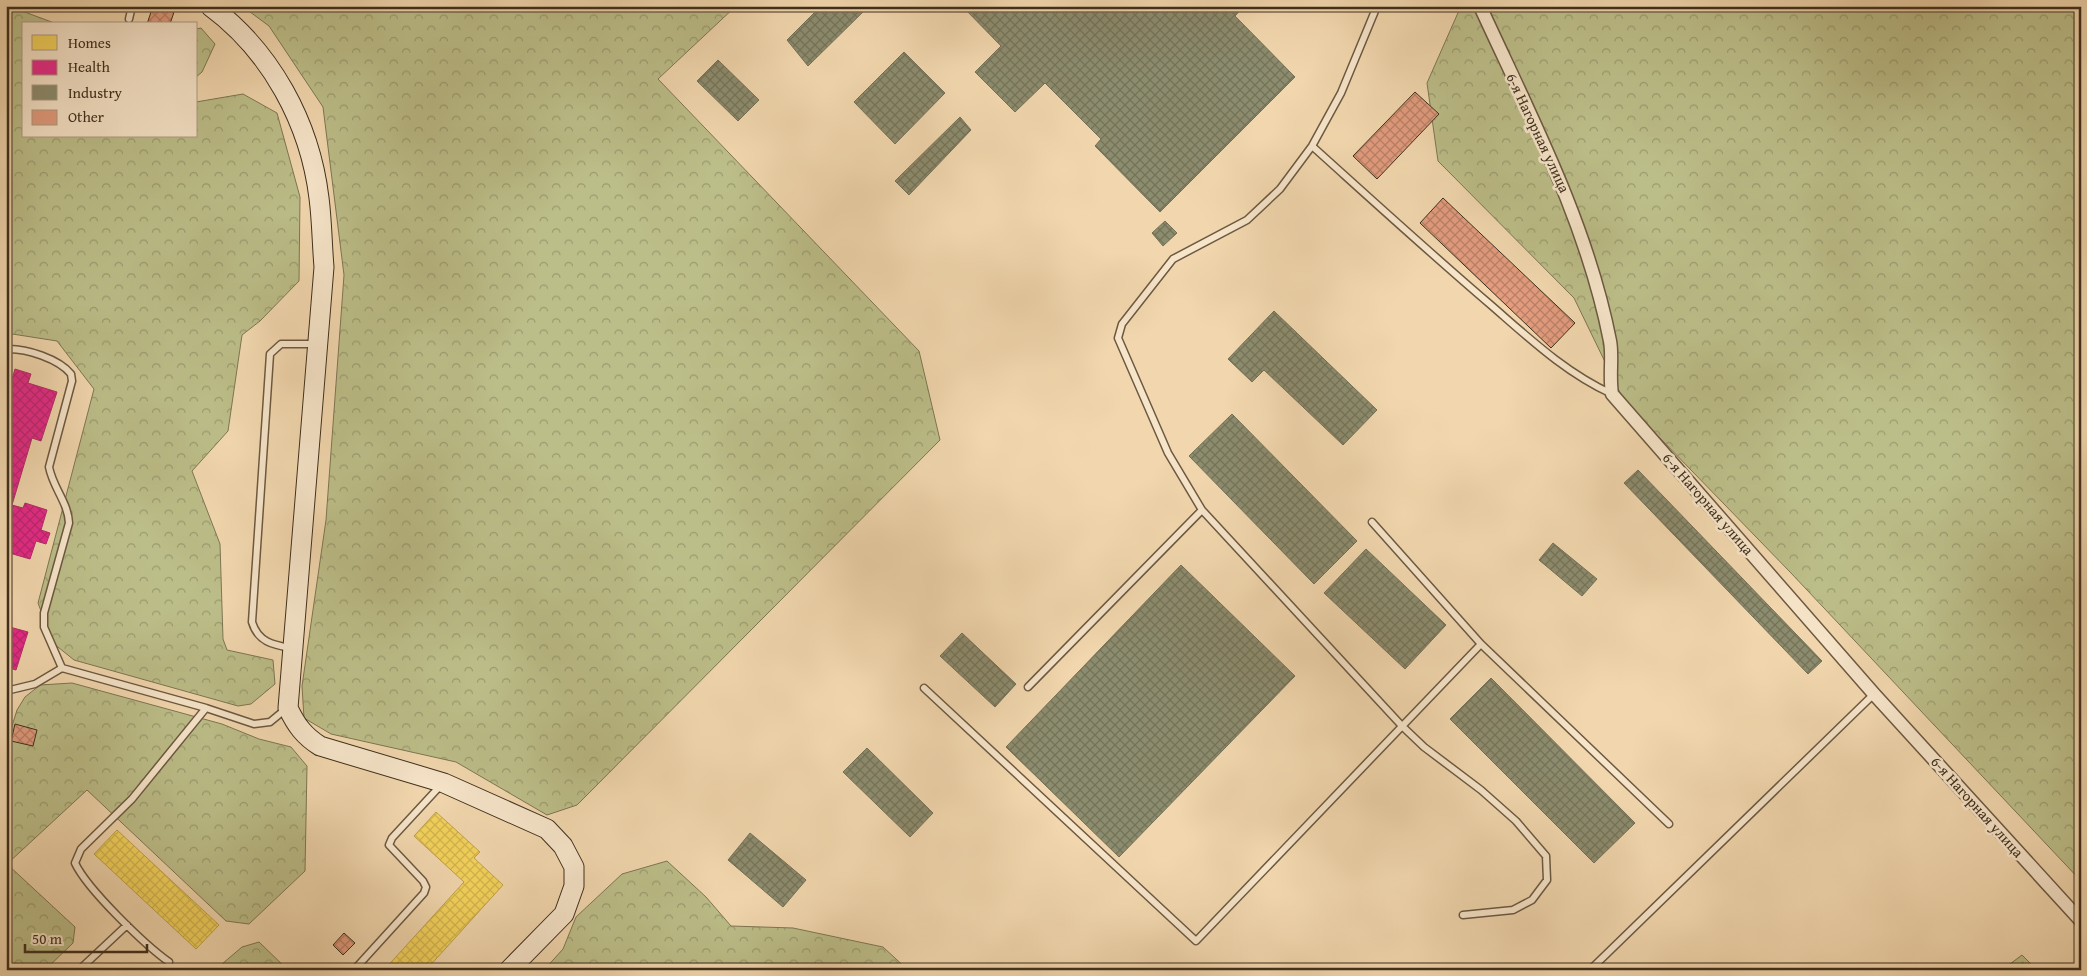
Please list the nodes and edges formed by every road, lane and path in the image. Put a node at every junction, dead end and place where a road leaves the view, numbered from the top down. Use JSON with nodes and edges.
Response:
{"nodes":[{"id":1,"x":132,"y":6,"type":"edge"},
{"id":2,"x":210,"y":6,"type":"edge"},
{"id":3,"x":1377,"y":6,"type":"edge"},
{"id":4,"x":1480,"y":6,"type":"edge"},
{"id":5,"x":129,"y":19,"type":"dead end"},
{"id":6,"x":1312,"y":146,"type":"junction"},
{"id":7,"x":318,"y":344,"type":"junction"},
{"id":8,"x":6,"y":349,"type":"edge"},
{"id":9,"x":1612,"y":394,"type":"junction"},
{"id":10,"x":1202,"y":510,"type":"junction"},
{"id":11,"x":1372,"y":522,"type":"dead end"},
{"id":12,"x":1481,"y":644,"type":"junction"},
{"id":13,"x":293,"y":648,"type":"junction"},
{"id":14,"x":62,"y":668,"type":"junction"},
{"id":15,"x":1028,"y":687,"type":"dead end"},
{"id":16,"x":924,"y":688,"type":"dead end"},
{"id":17,"x":6,"y":691,"type":"edge"},
{"id":18,"x":1874,"y":694,"type":"junction"},
{"id":19,"x":206,"y":708,"type":"junction"},
{"id":20,"x":288,"y":708,"type":"junction"},
{"id":21,"x":1402,"y":726,"type":"junction"},
{"id":22,"x":444,"y":783,"type":"junction"},
{"id":23,"x":1669,"y":824,"type":"dead end"},
{"id":24,"x":1463,"y":915,"type":"dead end"},
{"id":25,"x":2081,"y":921,"type":"edge"},
{"id":26,"x":127,"y":925,"type":"junction"},
{"id":27,"x":169,"y":962,"type":"dead end"},
{"id":28,"x":79,"y":970,"type":"edge"},
{"id":29,"x":354,"y":970,"type":"edge"},
{"id":30,"x":509,"y":970,"type":"edge"},
{"id":31,"x":1590,"y":970,"type":"edge"}],
"edges":[{"from":1,"to":5,"type":"lane"},
{"from":2,"to":7,"type":"street"},
{"from":3,"to":6,"type":"lane"},
{"from":4,"to":9,"type":"street","name":"6-я Нагорная улица"},
{"from":6,"to":9,"type":"lane"},
{"from":6,"to":10,"type":"lane"},
{"from":7,"to":13,"type":"street"},
{"from":7,"to":13,"type":"lane"},
{"from":8,"to":14,"type":"lane"},
{"from":9,"to":18,"type":"street","name":"6-я Нагорная улица"},
{"from":10,"to":15,"type":"lane"},
{"from":10,"to":21,"type":"lane"},
{"from":11,"to":12,"type":"lane"},
{"from":12,"to":21,"type":"lane"},
{"from":12,"to":23,"type":"lane"},
{"from":13,"to":20,"type":"street"},
{"from":14,"to":17,"type":"lane"},
{"from":14,"to":19,"type":"lane"},
{"from":16,"to":21,"type":"lane"},
{"from":18,"to":25,"type":"street","name":"6-я Нагорная улица"},
{"from":18,"to":31,"type":"lane"},
{"from":19,"to":20,"type":"lane"},
{"from":19,"to":26,"type":"lane"},
{"from":20,"to":22,"type":"street"},
{"from":21,"to":24,"type":"lane"},
{"from":22,"to":29,"type":"lane"},
{"from":22,"to":30,"type":"street"},
{"from":26,"to":27,"type":"lane"},
{"from":26,"to":28,"type":"lane"}]}
